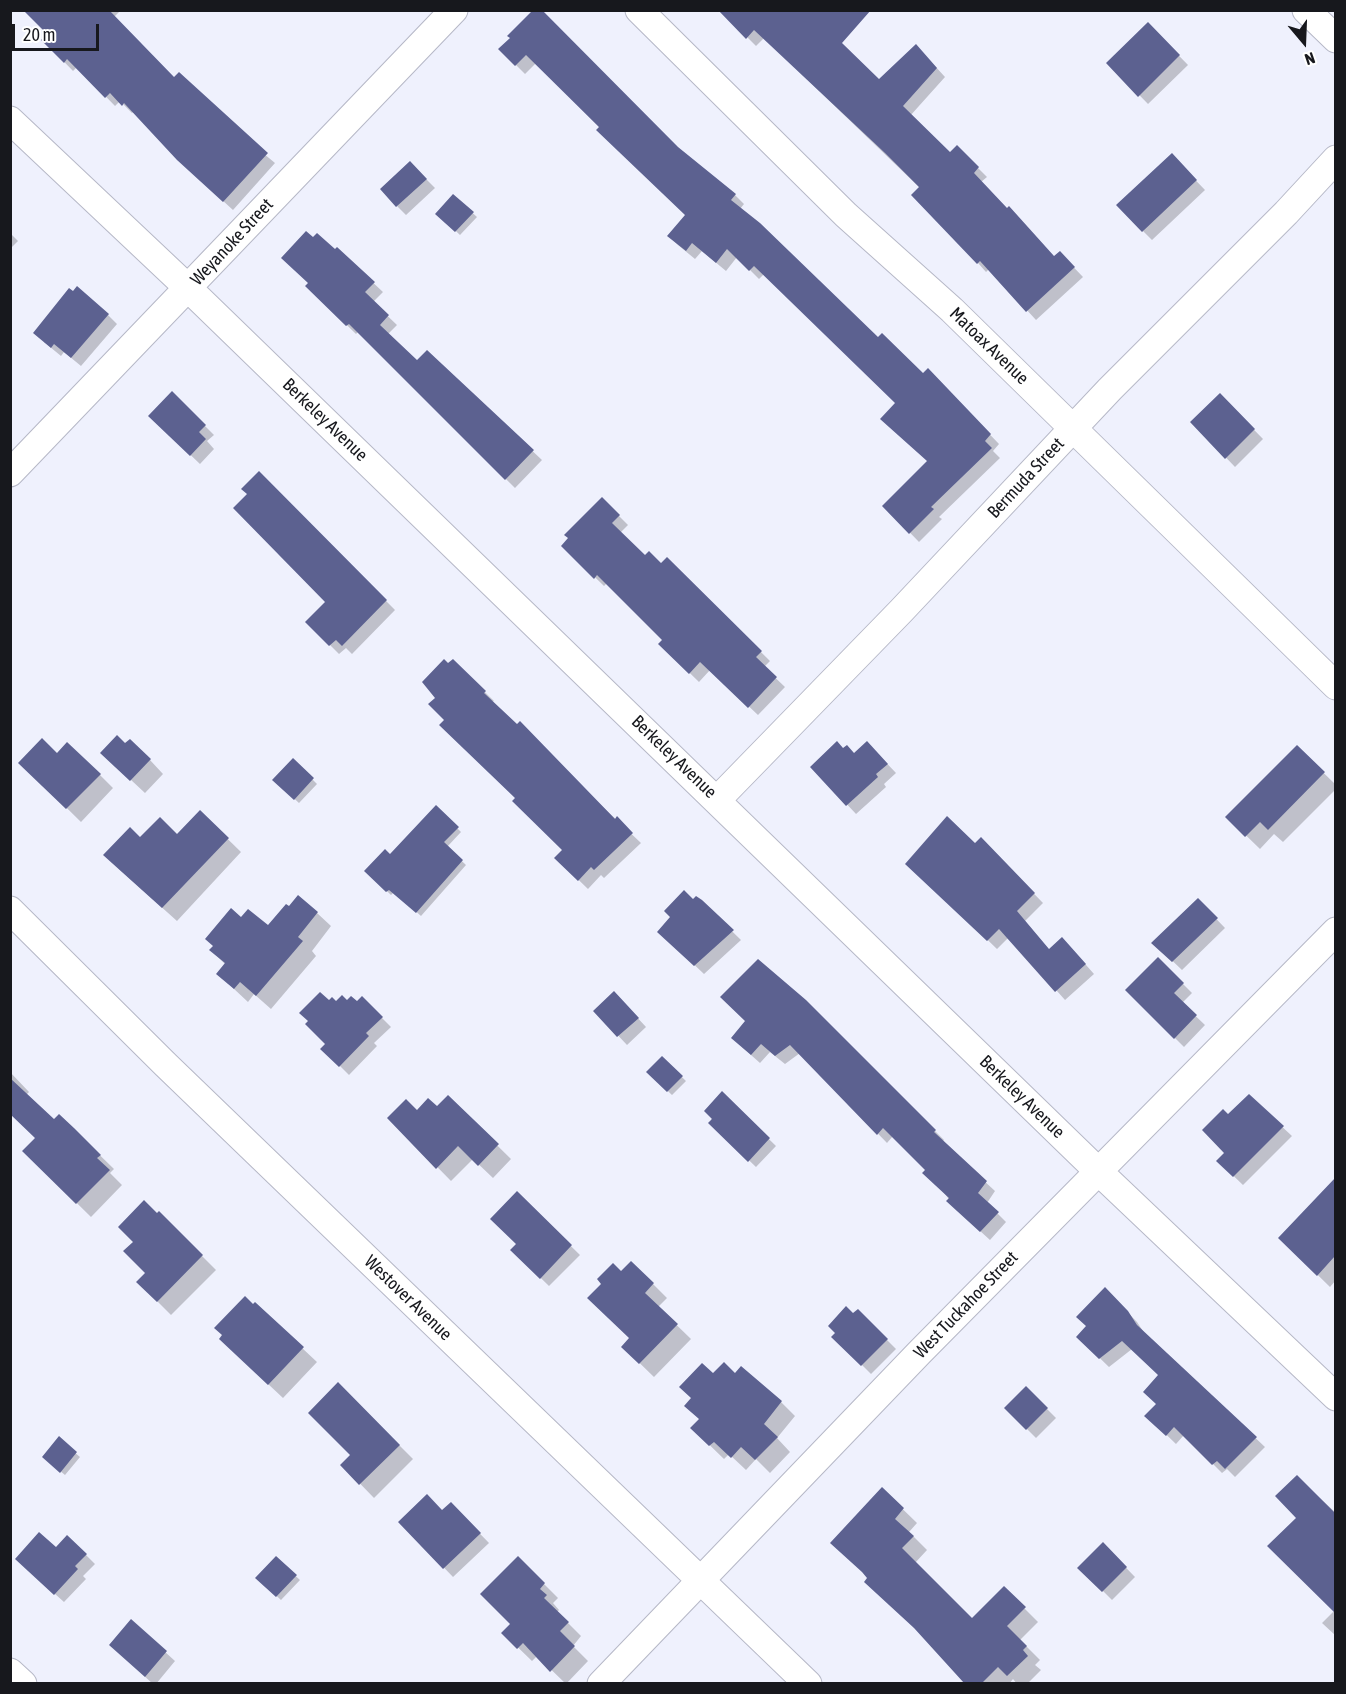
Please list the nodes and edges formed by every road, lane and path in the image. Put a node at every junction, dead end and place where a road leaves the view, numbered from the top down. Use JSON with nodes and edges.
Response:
{"nodes":[{"id":1,"x":454,"y":10,"type":"edge"},
{"id":2,"x":639,"y":10,"type":"edge"},
{"id":3,"x":1306,"y":10,"type":"edge"},
{"id":4,"x":1335,"y":39,"type":"edge"},
{"id":5,"x":10,"y":120,"type":"edge"},
{"id":6,"x":1335,"y":159,"type":"edge"},
{"id":7,"x":188,"y":288,"type":"junction"},
{"id":8,"x":1072,"y":428,"type":"junction"},
{"id":9,"x":10,"y":473,"type":"edge"},
{"id":10,"x":1335,"y":686,"type":"edge"},
{"id":11,"x":718,"y":799,"type":"junction"},
{"id":12,"x":10,"y":910,"type":"edge"},
{"id":13,"x":1335,"y":931,"type":"edge"},
{"id":14,"x":1098,"y":1171,"type":"junction"},
{"id":15,"x":1335,"y":1397,"type":"edge"},
{"id":16,"x":701,"y":1581,"type":"junction"},
{"id":17,"x":10,"y":1672,"type":"edge"},
{"id":18,"x":22,"y":1683,"type":"edge"},
{"id":19,"x":601,"y":1683,"type":"edge"},
{"id":20,"x":808,"y":1683,"type":"edge"}],
"edges":[{"from":1,"to":7,"type":"street","name":"Weyanoke Street"},
{"from":2,"to":8,"type":"street","name":"Matoax Avenue"},
{"from":3,"to":4,"type":"street"},
{"from":5,"to":7,"type":"street","name":"Berkeley Avenue"},
{"from":6,"to":8,"type":"street","name":"Bermuda Street"},
{"from":7,"to":9,"type":"street","name":"Weyanoke Street"},
{"from":7,"to":11,"type":"street","name":"Berkeley Avenue"},
{"from":8,"to":10,"type":"street","name":"Matoax Avenue"},
{"from":8,"to":11,"type":"street","name":"Bermuda Street"},
{"from":11,"to":14,"type":"street","name":"Berkeley Avenue"},
{"from":12,"to":16,"type":"street","name":"Westover Avenue"},
{"from":13,"to":14,"type":"street","name":"West Tuckahoe Street"},
{"from":14,"to":15,"type":"street","name":"Berkeley Avenue"},
{"from":14,"to":16,"type":"street","name":"West Tuckahoe Street"},
{"from":16,"to":19,"type":"street","name":"West Tuckahoe Street"},
{"from":16,"to":20,"type":"street","name":"Westover Avenue"},
{"from":17,"to":18,"type":"street"}]}
